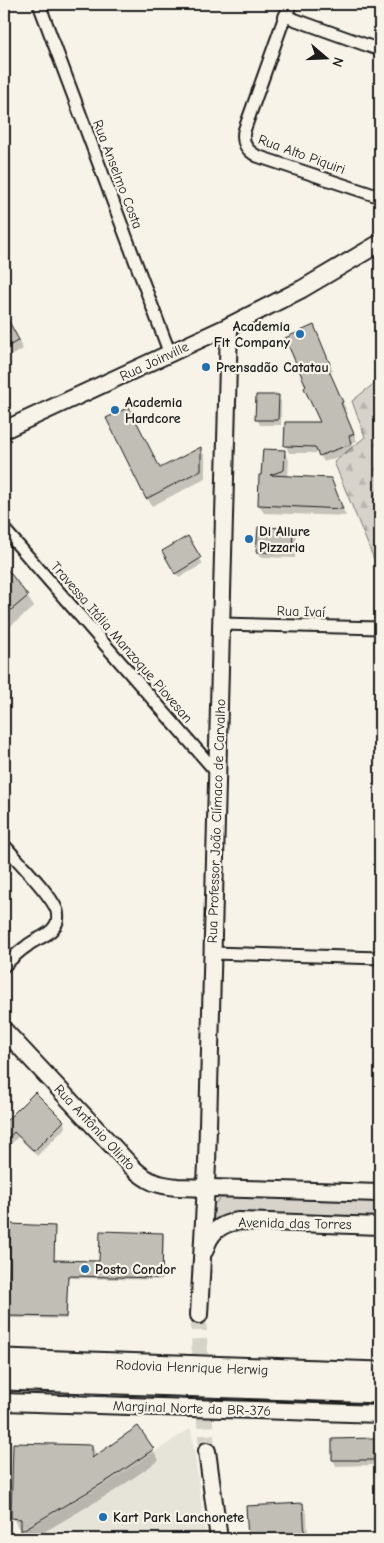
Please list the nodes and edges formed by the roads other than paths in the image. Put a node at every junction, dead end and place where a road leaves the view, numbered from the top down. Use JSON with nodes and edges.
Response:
{"nodes":[{"id":1,"x":39,"y":4,"type":"edge"},
{"id":2,"x":291,"y":4,"type":"edge"},
{"id":3,"x":285,"y":16,"type":"junction"},
{"id":4,"x":380,"y":50,"type":"edge"},
{"id":5,"x":380,"y":197,"type":"edge"},
{"id":6,"x":380,"y":243,"type":"edge"},
{"id":7,"x":230,"y":326,"type":"junction"},
{"id":8,"x":170,"y":354,"type":"junction"},
{"id":9,"x":4,"y":430,"type":"edge"},
{"id":10,"x":4,"y":529,"type":"edge"},
{"id":11,"x":222,"y":624,"type":"junction"},
{"id":12,"x":380,"y":628,"type":"edge"},
{"id":13,"x":218,"y":774,"type":"junction"},
{"id":14,"x":4,"y":845,"type":"edge"},
{"id":15,"x":213,"y":953,"type":"junction"},
{"id":16,"x":380,"y":958,"type":"edge"},
{"id":17,"x":4,"y":966,"type":"edge"},
{"id":18,"x":4,"y":1030,"type":"edge"},
{"id":19,"x":206,"y":1188,"type":"junction"},
{"id":20,"x":380,"y":1193,"type":"edge"},
{"id":21,"x":380,"y":1226,"type":"edge"},
{"id":22,"x":202,"y":1259,"type":"junction"},
{"id":23,"x":199,"y":1315,"type":"tunnel mouth"},
{"id":24,"x":4,"y":1360,"type":"edge"},
{"id":25,"x":380,"y":1373,"type":"edge"},
{"id":26,"x":4,"y":1379,"type":"edge"},
{"id":27,"x":380,"y":1392,"type":"edge"},
{"id":28,"x":4,"y":1402,"type":"edge"},
{"id":29,"x":380,"y":1414,"type":"edge"},
{"id":30,"x":207,"y":1451,"type":"tunnel mouth"},
{"id":31,"x":219,"y":1539,"type":"edge"}],
"edges":[{"from":1,"to":8,"type":"street","name":"Rua Anselmo Costa"},
{"from":2,"to":3,"type":"street","name":"Rua Alto Piquiri"},
{"from":3,"to":4,"type":"street"},
{"from":3,"to":5,"type":"street","name":"Rua Alto Piquiri"},
{"from":6,"to":7,"type":"main road","name":"Rua Joinville"},
{"from":7,"to":8,"type":"main road","name":"Rua Joinville"},
{"from":7,"to":11,"type":"main road","name":"Rua Professor João Clímaco de Carvalho"},
{"from":8,"to":9,"type":"main road","name":"Rua Joinville"},
{"from":10,"to":13,"type":"street","name":"Travessa Itália Manzoque Piovesan"},
{"from":11,"to":12,"type":"street","name":"Rua Ivaí"},
{"from":11,"to":13,"type":"main road","name":"Rua Professor João Clímaco de Carvalho"},
{"from":13,"to":15,"type":"main road","name":"Rua Professor João Clímaco de Carvalho"},
{"from":14,"to":17,"type":"street"},
{"from":15,"to":16,"type":"street"},
{"from":15,"to":19,"type":"main road","name":"Rua Professor João Clímaco de Carvalho"},
{"from":18,"to":19,"type":"main road","name":"Rua Antônio Olinto"},
{"from":19,"to":20,"type":"main road"},
{"from":19,"to":22,"type":"main road","name":"Rua Professor João Clímaco de Carvalho"},
{"from":21,"to":22,"type":"main road","name":"Avenida das Torres"},
{"from":22,"to":23,"type":"main road","name":"Rua Professor João Clímaco de Carvalho"},
{"from":24,"to":25,"type":"highway","name":"Rodovia Henrique Herwig"},
{"from":26,"to":27,"type":"highway","name":"Rodovia Henrique Herwig"},
{"from":28,"to":29,"type":"main road","name":"Marginal Norte da BR-376"},
{"from":30,"to":31,"type":"main road"}]}
